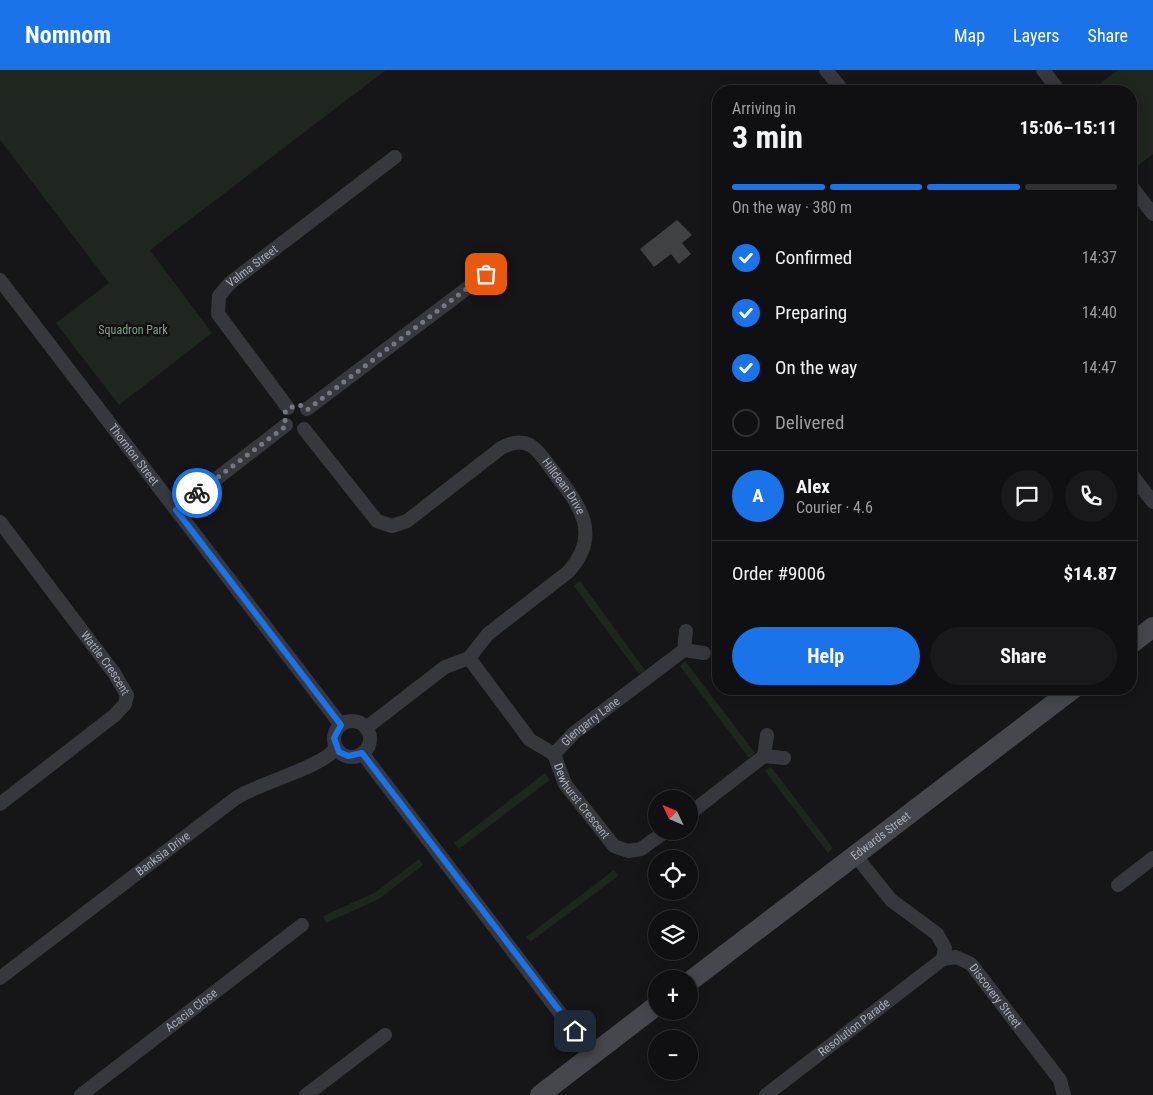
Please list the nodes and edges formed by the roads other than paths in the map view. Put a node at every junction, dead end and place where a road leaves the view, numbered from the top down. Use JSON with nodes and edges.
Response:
{"nodes":[{"id":1,"x":826,"y":70,"type":"edge"},
{"id":2,"x":1043,"y":70,"type":"edge"},
{"id":3,"x":838,"y":85,"type":"edge"},
{"id":4,"x":1054,"y":85,"type":"edge"},
{"id":5,"x":396,"y":157,"type":"dead end"},
{"id":6,"x":1137,"y":194,"type":"edge"},
{"id":7,"x":1153,"y":214,"type":"edge"},
{"id":8,"x":486,"y":274,"type":"dead end"},
{"id":9,"x":0,"y":280,"type":"edge"},
{"id":10,"x":288,"y":408,"type":"junction"},
{"id":11,"x":307,"y":410,"type":"junction"},
{"id":12,"x":286,"y":426,"type":"junction"},
{"id":13,"x":304,"y":429,"type":"junction"},
{"id":14,"x":1137,"y":482,"type":"edge"},
{"id":15,"x":1153,"y":502,"type":"edge"},
{"id":16,"x":176,"y":510,"type":"junction"},
{"id":17,"x":0,"y":522,"type":"edge"},
{"id":18,"x":1153,"y":627,"type":"edge"},
{"id":19,"x":686,"y":631,"type":"dead end"},
{"id":20,"x":1137,"y":639,"type":"edge"},
{"id":21,"x":684,"y":650,"type":"junction"},
{"id":22,"x":704,"y":652,"type":"dead end"},
{"id":23,"x":469,"y":658,"type":"junction"},
{"id":24,"x":1065,"y":695,"type":"edge"},
{"id":25,"x":341,"y":725,"type":"junction"},
{"id":26,"x":366,"y":728,"type":"junction"},
{"id":27,"x":767,"y":735,"type":"dead end"},
{"id":28,"x":336,"y":748,"type":"junction"},
{"id":29,"x":362,"y":753,"type":"junction"},
{"id":30,"x":554,"y":754,"type":"junction"},
{"id":31,"x":764,"y":756,"type":"junction"},
{"id":32,"x":784,"y":758,"type":"dead end"},
{"id":33,"x":0,"y":804,"type":"edge"},
{"id":34,"x":698,"y":807,"type":"edge"},
{"id":35,"x":654,"y":840,"type":"edge"},
{"id":36,"x":855,"y":855,"type":"junction"},
{"id":37,"x":1153,"y":858,"type":"edge"},
{"id":38,"x":1118,"y":885,"type":"dead end"},
{"id":39,"x":302,"y":925,"type":"dead end"},
{"id":40,"x":943,"y":958,"type":"junction"},
{"id":41,"x":698,"y":975,"type":"edge"},
{"id":42,"x":0,"y":978,"type":"edge"},
{"id":43,"x":648,"y":1012,"type":"edge"},
{"id":44,"x":385,"y":1035,"type":"dead end"},
{"id":45,"x":592,"y":1055,"type":"junction"},
{"id":46,"x":80,"y":1095,"type":"edge"},
{"id":47,"x":306,"y":1095,"type":"edge"},
{"id":48,"x":540,"y":1095,"type":"edge"},
{"id":49,"x":766,"y":1095,"type":"edge"},
{"id":50,"x":1064,"y":1095,"type":"edge"}],
"edges":[{"from":1,"to":3,"type":"street"},
{"from":2,"to":4,"type":"street"},
{"from":5,"to":10,"type":"street","name":"Valma Street"},
{"from":6,"to":7,"type":"street"},
{"from":8,"to":11,"type":"street"},
{"from":9,"to":16,"type":"street","name":"Thornton Street"},
{"from":10,"to":11,"type":"street"},
{"from":10,"to":12,"type":"street"},
{"from":11,"to":13,"type":"street"},
{"from":12,"to":13,"type":"street"},
{"from":12,"to":16,"type":"street"},
{"from":13,"to":23,"type":"street","name":"Hilldean Drive"},
{"from":14,"to":15,"type":"street"},
{"from":16,"to":25,"type":"street","name":"Thornton Street"},
{"from":17,"to":33,"type":"street","name":"Wattle Crescent"},
{"from":18,"to":20,"type":"main road"},
{"from":19,"to":21,"type":"street"},
{"from":21,"to":22,"type":"street"},
{"from":21,"to":30,"type":"street","name":"Glengarry Lane"},
{"from":23,"to":26,"type":"street"},
{"from":23,"to":30,"type":"street","name":"Glengarry Lane"},
{"from":24,"to":36,"type":"main road","name":"Edwards Street"},
{"from":25,"to":26,"type":"street"},
{"from":25,"to":28,"type":"street"},
{"from":26,"to":29,"type":"street"},
{"from":27,"to":31,"type":"street"},
{"from":28,"to":29,"type":"street"},
{"from":28,"to":42,"type":"street","name":"Banksia Drive"},
{"from":29,"to":45,"type":"street"},
{"from":30,"to":35,"type":"street","name":"Dewhurst Crescent"},
{"from":31,"to":32,"type":"street"},
{"from":31,"to":34,"type":"street"},
{"from":36,"to":40,"type":"street"},
{"from":36,"to":41,"type":"main road","name":"Edwards Street"},
{"from":37,"to":38,"type":"street"},
{"from":39,"to":46,"type":"street","name":"Acacia Close"},
{"from":40,"to":49,"type":"street","name":"Resolution Parade"},
{"from":40,"to":50,"type":"street","name":"Discovery Street"},
{"from":43,"to":45,"type":"main road"},
{"from":44,"to":47,"type":"street"},
{"from":45,"to":48,"type":"main road"}]}
